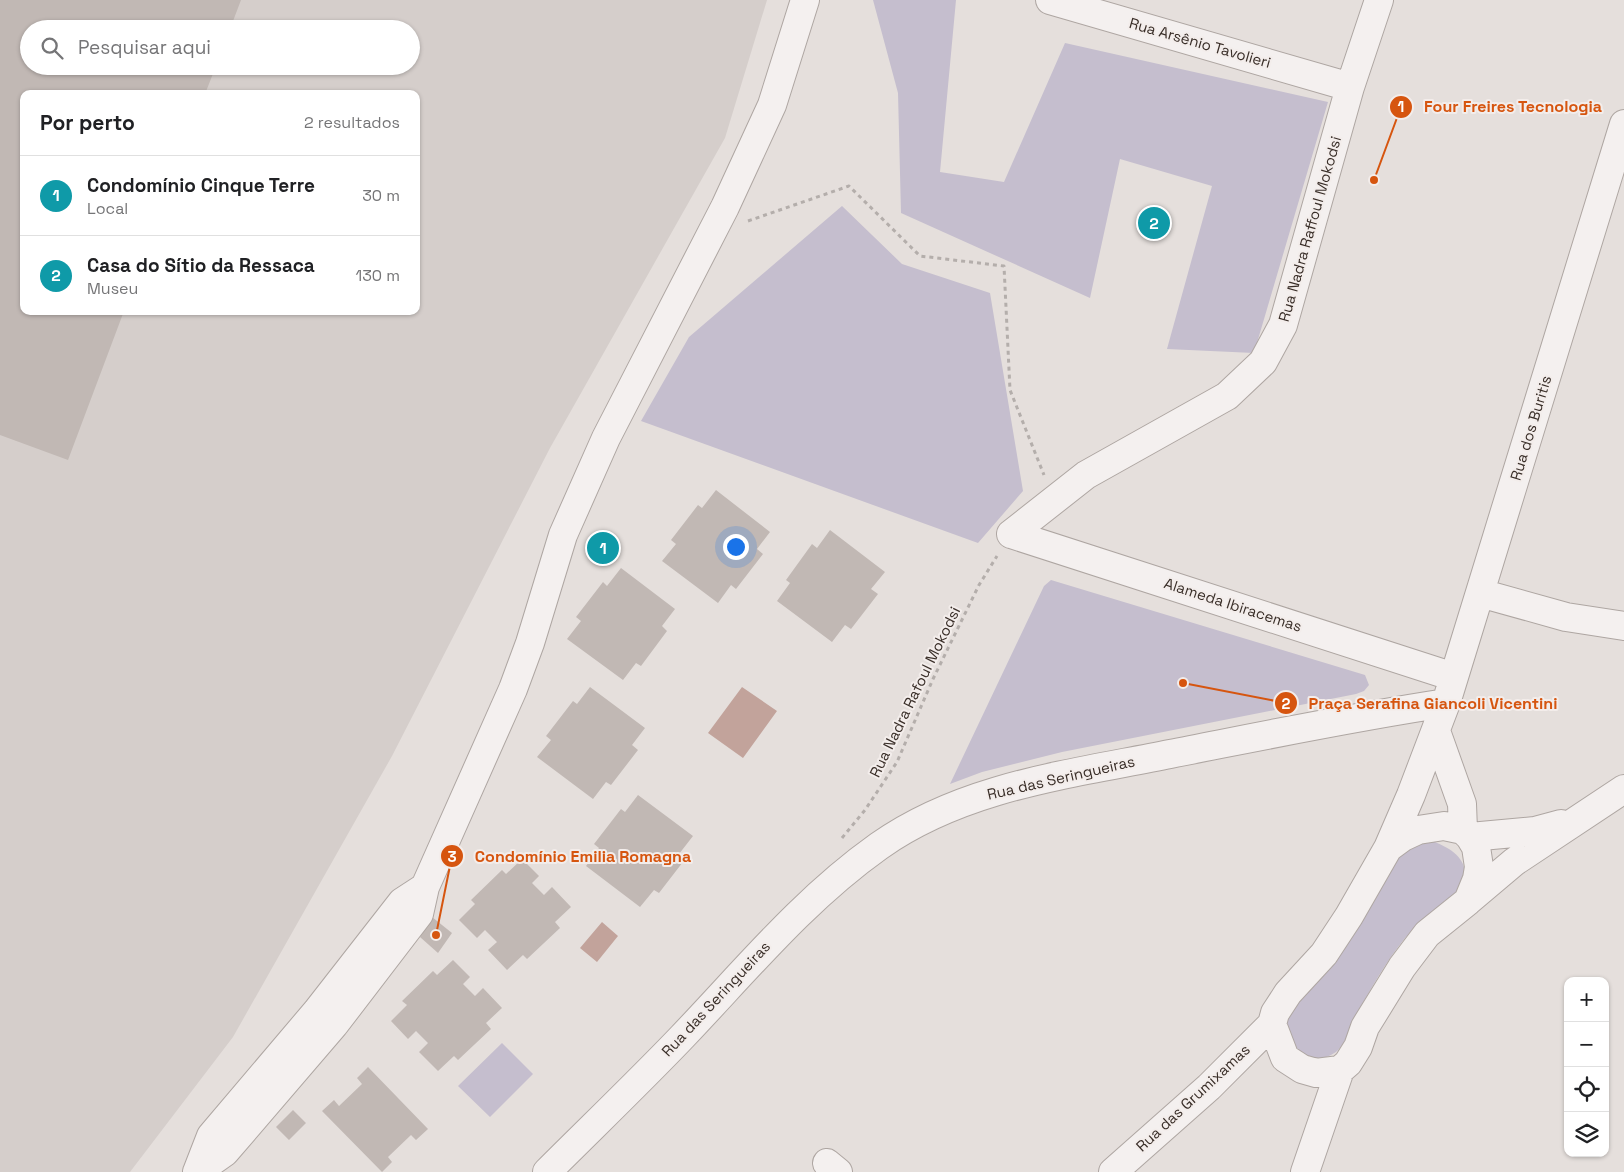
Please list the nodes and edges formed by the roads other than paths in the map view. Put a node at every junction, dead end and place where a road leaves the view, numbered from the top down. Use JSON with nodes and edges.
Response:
{"nodes":[{"id":1,"x":805,"y":0,"type":"edge"},
{"id":2,"x":1050,"y":0,"type":"edge"},
{"id":3,"x":1378,"y":0,"type":"edge"},
{"id":4,"x":1350,"y":87,"type":"junction"},
{"id":5,"x":1624,"y":124,"type":"edge"},
{"id":6,"x":1011,"y":534,"type":"joint"},
{"id":7,"x":1480,"y":593,"type":"junction"},
{"id":8,"x":1624,"y":626,"type":"edge"},
{"id":9,"x":1454,"y":677,"type":"junction"},
{"id":10,"x":1446,"y":703,"type":"junction"},
{"id":11,"x":1436,"y":731,"type":"junction"},
{"id":12,"x":1624,"y":789,"type":"edge"},
{"id":13,"x":1577,"y":820,"type":"junction"},
{"id":14,"x":1467,"y":834,"type":"junction"},
{"id":15,"x":1388,"y":848,"type":"junction"},
{"id":16,"x":1468,"y":901,"type":"junction"},
{"id":17,"x":1272,"y":1024,"type":"junction"},
{"id":18,"x":1328,"y":1071,"type":"junction"},
{"id":19,"x":1306,"y":1167,"type":"edge"},
{"id":20,"x":197,"y":1172,"type":"edge"},
{"id":21,"x":547,"y":1172,"type":"edge"},
{"id":22,"x":1113,"y":1172,"type":"edge"}],
"edges":[{"from":1,"to":20,"type":"street"},
{"from":2,"to":4,"type":"street","name":"Rua Arsênio Tavolieri"},
{"from":3,"to":4,"type":"street","name":"Rua Nadra Raffoul Mokodsi"},
{"from":4,"to":6,"type":"street","name":"Rua Nadra Raffoul Mokodsi"},
{"from":5,"to":7,"type":"street","name":"Rua dos Buritis"},
{"from":6,"to":9,"type":"street","name":"Alameda Ibiracemas"},
{"from":7,"to":8,"type":"street"},
{"from":7,"to":9,"type":"street","name":"Rua dos Buritis"},
{"from":9,"to":10,"type":"street","name":"Rua dos Buritis"},
{"from":10,"to":11,"type":"street","name":"Rua dos Buritis"},
{"from":10,"to":21,"type":"street","name":"Rua das Seringueiras"},
{"from":11,"to":14,"type":"street"},
{"from":11,"to":15,"type":"street","name":"Rua dos Buritis"},
{"from":12,"to":13,"type":"street"},
{"from":13,"to":14,"type":"street"},
{"from":13,"to":16,"type":"street"},
{"from":14,"to":15,"type":"street"},
{"from":14,"to":16,"type":"street"},
{"from":15,"to":17,"type":"street","name":"Rua dos Buritis"},
{"from":16,"to":18,"type":"street"},
{"from":17,"to":18,"type":"street"},
{"from":17,"to":22,"type":"street","name":"Rua das Grumixamas"},
{"from":18,"to":19,"type":"street"}]}
